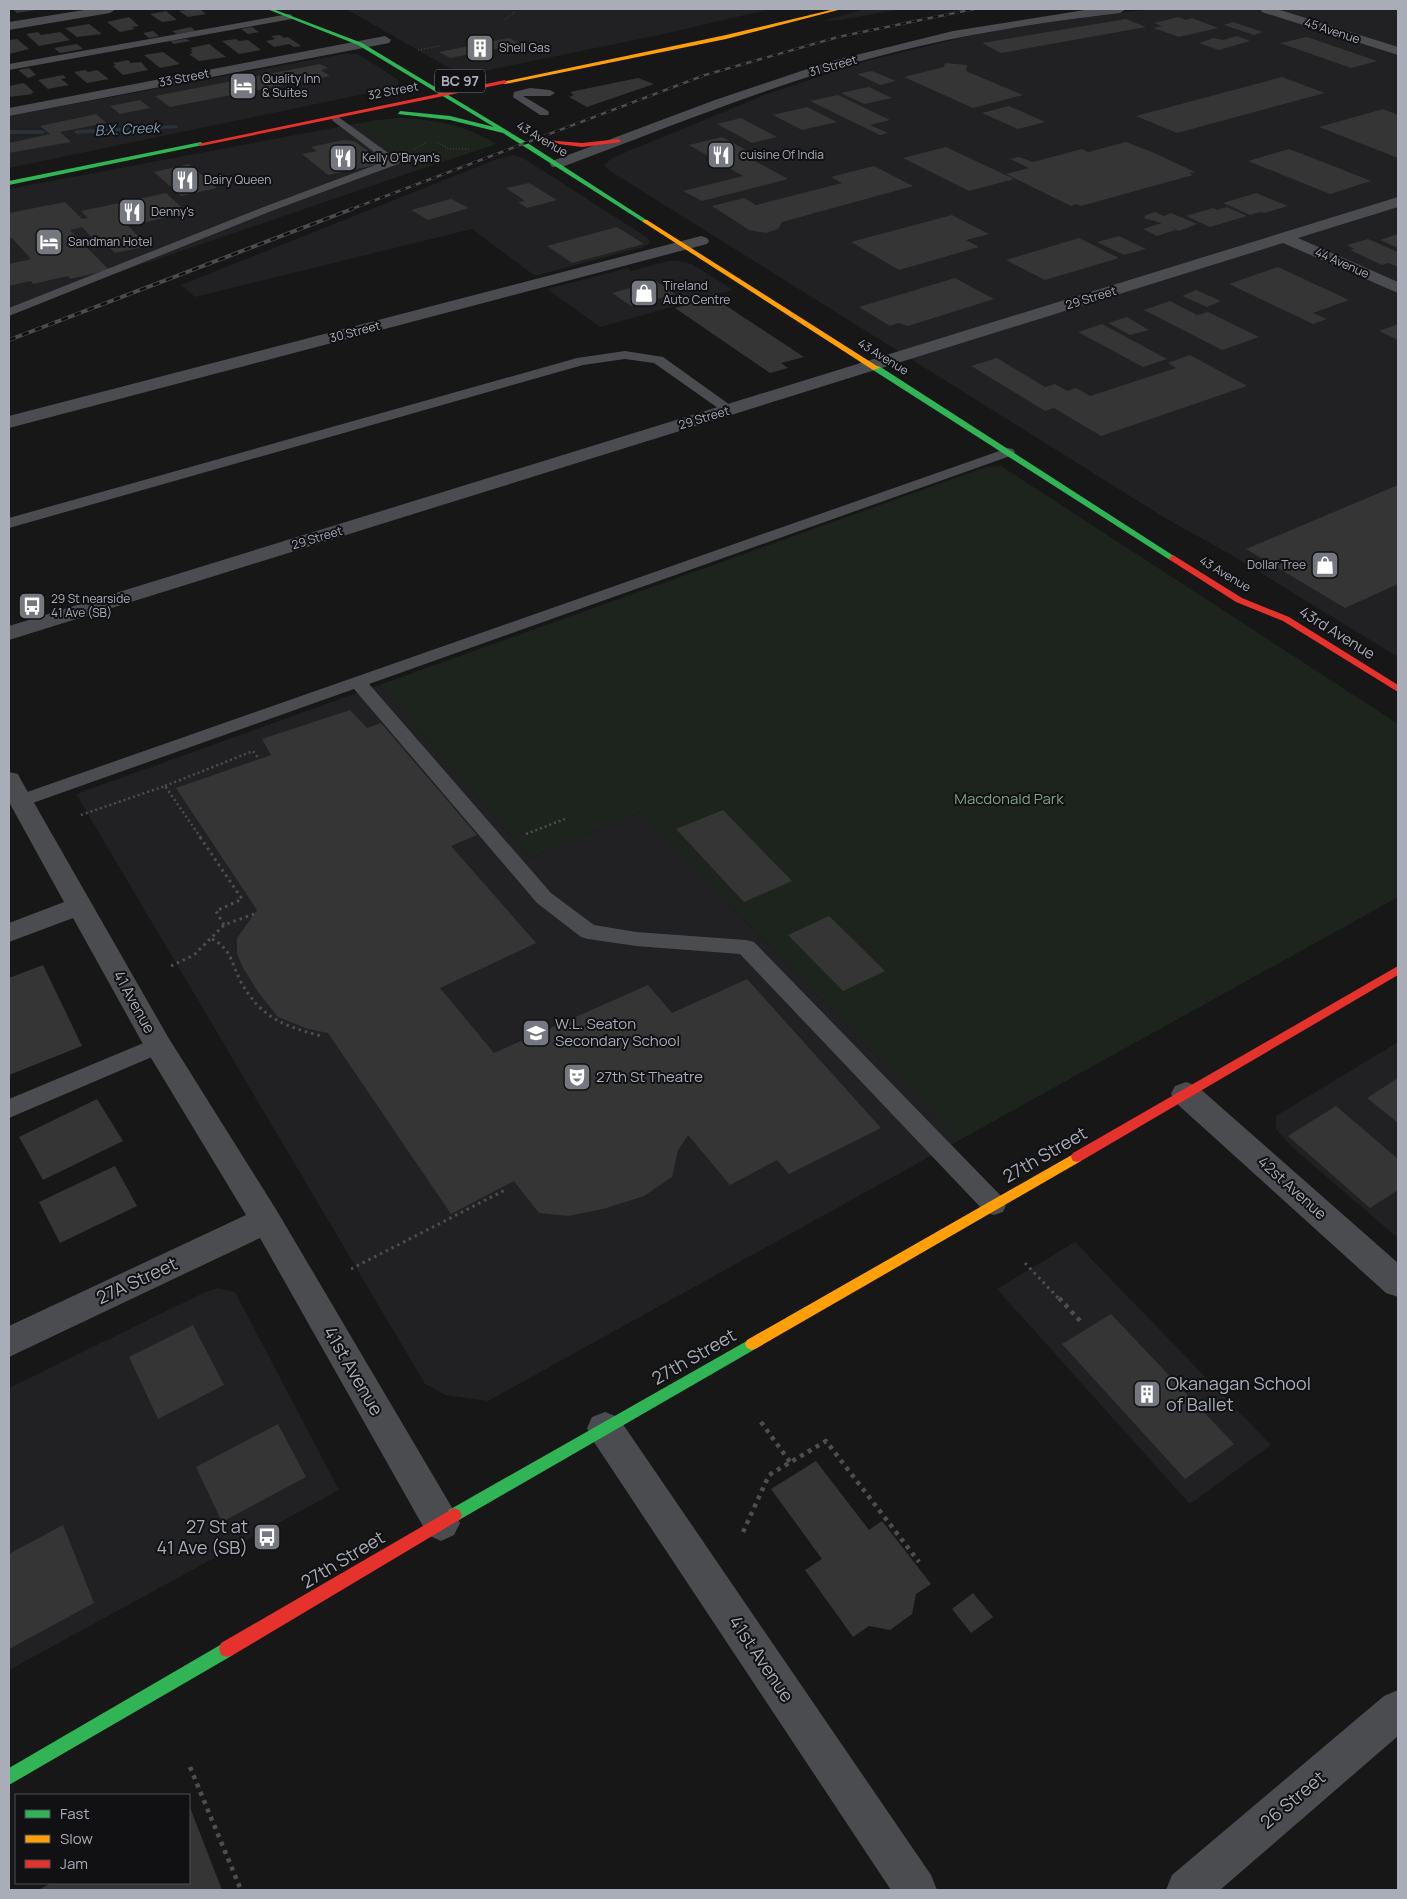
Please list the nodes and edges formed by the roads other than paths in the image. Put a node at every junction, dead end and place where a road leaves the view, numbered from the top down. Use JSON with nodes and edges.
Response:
{"nodes":[{"id":1,"x":110,"y":9,"type":"edge"},
{"id":2,"x":269,"y":9,"type":"edge"},
{"id":3,"x":840,"y":9,"type":"edge"},
{"id":4,"x":1120,"y":9,"type":"edge"},
{"id":5,"x":1266,"y":9,"type":"edge"},
{"id":6,"x":289,"y":17,"type":"junction"},
{"id":7,"x":9,"y":26,"type":"edge"},
{"id":8,"x":369,"y":32,"type":"dead end"},
{"id":9,"x":692,"y":32,"type":"dead end"},
{"id":10,"x":389,"y":42,"type":"joint"},
{"id":11,"x":360,"y":44,"type":"junction"},
{"id":12,"x":1398,"y":51,"type":"edge"},
{"id":13,"x":9,"y":67,"type":"edge"},
{"id":14,"x":450,"y":81,"type":"junction"},
{"id":15,"x":431,"y":87,"type":"junction"},
{"id":16,"x":464,"y":90,"type":"junction"},
{"id":17,"x":550,"y":93,"type":"dead end"},
{"id":18,"x":443,"y":94,"type":"junction"},
{"id":19,"x":477,"y":99,"type":"dead end"},
{"id":20,"x":9,"y":112,"type":"edge"},
{"id":21,"x":544,"y":112,"type":"dead end"},
{"id":22,"x":337,"y":119,"type":"junction"},
{"id":23,"x":304,"y":123,"type":"junction"},
{"id":24,"x":502,"y":131,"type":"junction"},
{"id":25,"x":532,"y":134,"type":"dead end"},
{"id":26,"x":619,"y":141,"type":"junction"},
{"id":27,"x":546,"y":142,"type":"junction"},
{"id":28,"x":577,"y":162,"type":"junction"},
{"id":29,"x":557,"y":164,"type":"junction"},
{"id":30,"x":9,"y":174,"type":"edge"},
{"id":31,"x":9,"y":183,"type":"edge"},
{"id":32,"x":1398,"y":202,"type":"edge"},
{"id":33,"x":684,"y":238,"type":"junction"},
{"id":34,"x":1285,"y":238,"type":"junction"},
{"id":35,"x":705,"y":244,"type":"dead end"},
{"id":36,"x":1398,"y":288,"type":"edge"},
{"id":37,"x":9,"y":312,"type":"edge"},
{"id":38,"x":888,"y":361,"type":"junction"},
{"id":39,"x":730,"y":410,"type":"junction"},
{"id":40,"x":9,"y":422,"type":"edge"},
{"id":41,"x":1008,"y":452,"type":"junction"},
{"id":42,"x":9,"y":523,"type":"edge"},
{"id":43,"x":1263,"y":595,"type":"dead end"},
{"id":44,"x":1286,"y":619,"type":"junction"},
{"id":45,"x":9,"y":633,"type":"edge"},
{"id":46,"x":358,"y":682,"type":"junction"},
{"id":47,"x":1398,"y":689,"type":"edge"},
{"id":48,"x":13,"y":792,"type":"edge"},
{"id":49,"x":79,"y":906,"type":"junction"},
{"id":50,"x":9,"y":933,"type":"edge"},
{"id":51,"x":1398,"y":970,"type":"edge"},
{"id":52,"x":158,"y":1045,"type":"junction"},
{"id":53,"x":1186,"y":1094,"type":"junction"},
{"id":54,"x":9,"y":1109,"type":"edge"},
{"id":55,"x":994,"y":1205,"type":"junction"},
{"id":56,"x":266,"y":1220,"type":"junction"},
{"id":57,"x":1398,"y":1283,"type":"edge"},
{"id":58,"x":9,"y":1342,"type":"edge"},
{"id":59,"x":605,"y":1428,"type":"junction"},
{"id":60,"x":441,"y":1523,"type":"junction"},
{"id":61,"x":1398,"y":1710,"type":"edge"},
{"id":62,"x":9,"y":1777,"type":"edge"},
{"id":63,"x":916,"y":1890,"type":"edge"},
{"id":64,"x":1187,"y":1890,"type":"edge"}],
"edges":[{"from":1,"to":7,"type":"street"},
{"from":2,"to":6,"type":"main road","name":"43 Avenue"},
{"from":3,"to":16,"type":"main road","name":"32 Street","number":"BC 97"},
{"from":4,"to":26,"type":"street","name":"31 Street"},
{"from":5,"to":12,"type":"street","name":"45 Avenue"},
{"from":6,"to":11,"type":"main road","name":"43 Avenue"},
{"from":6,"to":13,"type":"lane"},
{"from":8,"to":10,"type":"main road"},
{"from":9,"to":14,"type":"main road","name":"32 Street","number":"BC 97"},
{"from":10,"to":11,"type":"street","name":"33 Street"},
{"from":11,"to":15,"type":"main road","name":"43 Avenue"},
{"from":11,"to":20,"type":"street","name":"33 Street"},
{"from":14,"to":15,"type":"main road","name":"32 Street","number":"BC 97"},
{"from":14,"to":16,"type":"main road"},
{"from":15,"to":18,"type":"main road","name":"43 Avenue"},
{"from":15,"to":30,"type":"main road","name":"32 Street","number":"BC 97"},
{"from":16,"to":18,"type":"main road","name":"32 Street","number":"BC 97"},
{"from":16,"to":19,"type":"main road"},
{"from":17,"to":21,"type":"lane"},
{"from":18,"to":23,"type":"main road","name":"32 Street","number":"BC 97"},
{"from":18,"to":24,"type":"main road","name":"43 Avenue"},
{"from":22,"to":23,"type":"main road"},
{"from":22,"to":24,"type":"main road"},
{"from":22,"to":37,"type":"lane"},
{"from":23,"to":31,"type":"main road","name":"32 Street","number":"BC 97"},
{"from":24,"to":29,"type":"main road","name":"43 Avenue"},
{"from":25,"to":27,"type":"main road","name":"43 Avenue"},
{"from":26,"to":27,"type":"main road"},
{"from":26,"to":28,"type":"street","name":"31 Street"},
{"from":27,"to":28,"type":"main road","name":"43 Avenue"},
{"from":28,"to":29,"type":"street","name":"31 Street"},
{"from":29,"to":33,"type":"main road","name":"43 Avenue"},
{"from":32,"to":34,"type":"street","name":"29 Street"},
{"from":33,"to":35,"type":"street","name":"30 Street"},
{"from":33,"to":38,"type":"main road","name":"43 Avenue"},
{"from":33,"to":40,"type":"street","name":"30 Street"},
{"from":34,"to":36,"type":"street","name":"44 Avenue"},
{"from":34,"to":38,"type":"street","name":"29 Street"},
{"from":38,"to":39,"type":"street","name":"29 Street"},
{"from":38,"to":41,"type":"main road","name":"43 Avenue"},
{"from":39,"to":42,"type":"lane"},
{"from":39,"to":45,"type":"street","name":"29 Street"},
{"from":41,"to":44,"type":"main road","name":"43 Avenue"},
{"from":41,"to":46,"type":"lane"},
{"from":43,"to":44,"type":"main road","name":"43 Avenue"},
{"from":44,"to":47,"type":"main road","name":"43rd Avenue"},
{"from":46,"to":48,"type":"lane"},
{"from":46,"to":55,"type":"lane"},
{"from":48,"to":49,"type":"street","name":"41 Avenue"},
{"from":49,"to":50,"type":"street"},
{"from":49,"to":52,"type":"street","name":"41 Avenue"},
{"from":51,"to":53,"type":"main road","name":"27th Street"},
{"from":52,"to":54,"type":"lane"},
{"from":52,"to":56,"type":"street","name":"41 Avenue"},
{"from":53,"to":55,"type":"main road","name":"27th Street"},
{"from":53,"to":57,"type":"street","name":"42st Avenue"},
{"from":55,"to":59,"type":"main road","name":"27th Street"},
{"from":56,"to":58,"type":"street","name":"27A Street"},
{"from":56,"to":60,"type":"street","name":"41st Avenue"},
{"from":59,"to":60,"type":"main road","name":"27th Street"},
{"from":59,"to":63,"type":"street","name":"41st Avenue"},
{"from":60,"to":62,"type":"main road","name":"27th Street"},
{"from":61,"to":64,"type":"street","name":"26 Street"}]}
